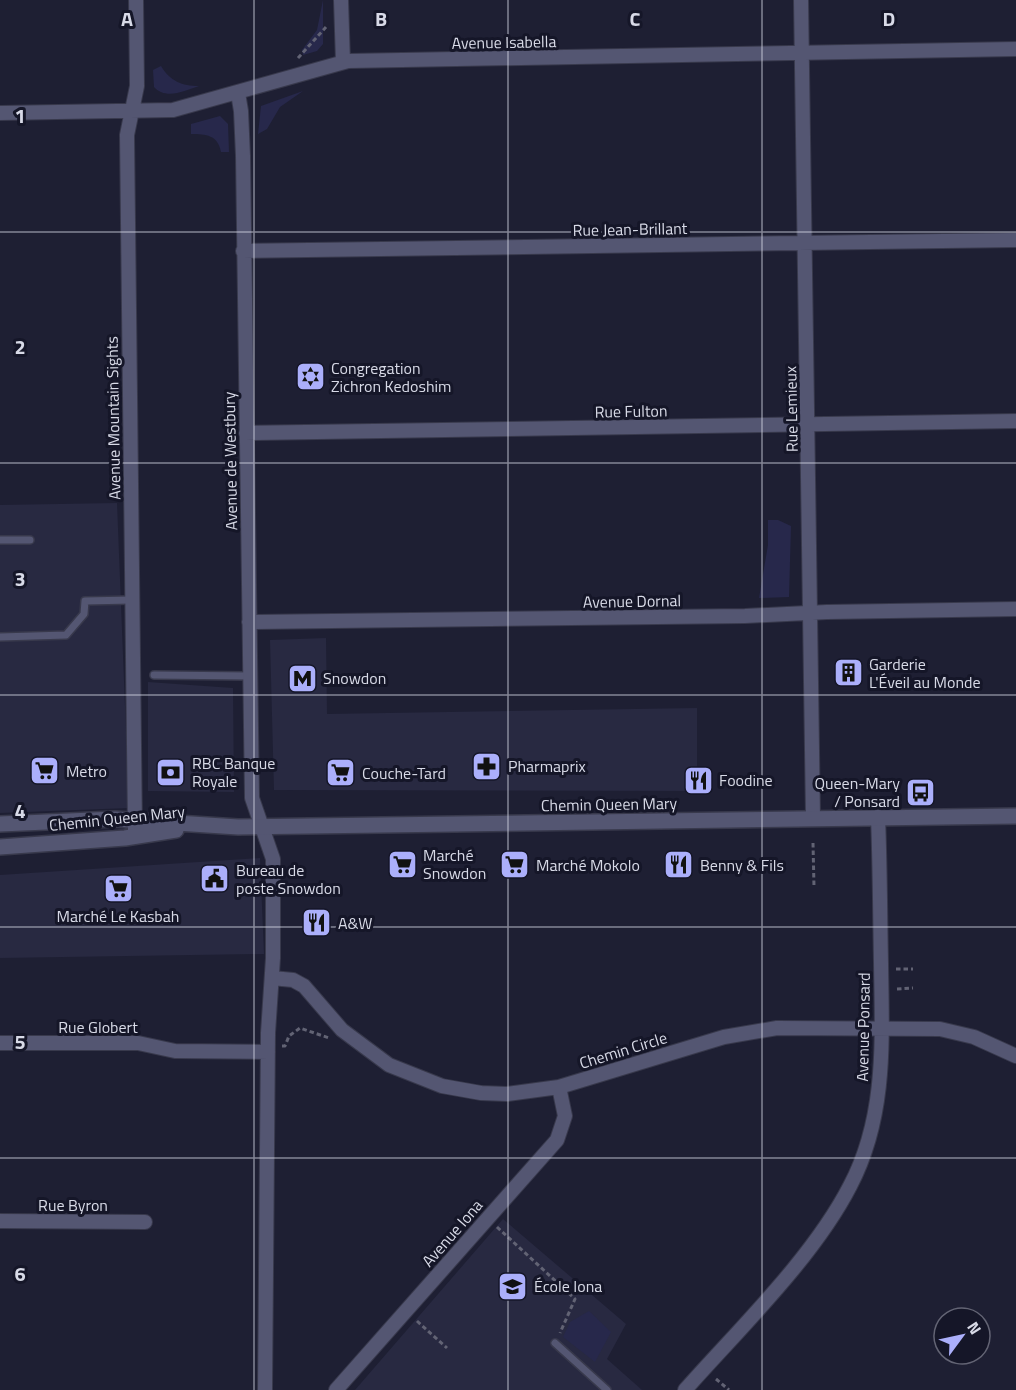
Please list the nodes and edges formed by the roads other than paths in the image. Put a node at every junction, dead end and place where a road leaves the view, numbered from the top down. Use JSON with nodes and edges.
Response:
{"nodes":[{"id":1,"x":136,"y":0,"type":"edge"},
{"id":2,"x":341,"y":0,"type":"edge"},
{"id":3,"x":801,"y":0,"type":"edge"},
{"id":4,"x":1016,"y":49,"type":"edge"},
{"id":5,"x":802,"y":54,"type":"junction"},
{"id":6,"x":342,"y":62,"type":"junction"},
{"id":7,"x":238,"y":93,"type":"junction"},
{"id":8,"x":132,"y":112,"type":"junction"},
{"id":9,"x":0,"y":113,"type":"edge"},
{"id":10,"x":1016,"y":240,"type":"edge"},
{"id":11,"x":805,"y":243,"type":"junction"},
{"id":12,"x":243,"y":251,"type":"junction"},
{"id":13,"x":1016,"y":421,"type":"edge"},
{"id":14,"x":808,"y":424,"type":"junction"},
{"id":15,"x":246,"y":433,"type":"junction"},
{"id":16,"x":0,"y":540,"type":"edge"},
{"id":17,"x":30,"y":540,"type":"dead end"},
{"id":18,"x":131,"y":600,"type":"junction"},
{"id":19,"x":1016,"y":609,"type":"edge"},
{"id":20,"x":810,"y":613,"type":"junction"},
{"id":21,"x":249,"y":622,"type":"junction"},
{"id":22,"x":0,"y":637,"type":"edge"},
{"id":23,"x":154,"y":675,"type":"dead end"},
{"id":24,"x":250,"y":676,"type":"junction"},
{"id":25,"x":1016,"y":816,"type":"edge"},
{"id":26,"x":878,"y":817,"type":"junction"},
{"id":27,"x":813,"y":818,"type":"junction"},
{"id":28,"x":134,"y":820,"type":"junction"},
{"id":29,"x":0,"y":824,"type":"edge"},
{"id":30,"x":203,"y":826,"type":"junction"},
{"id":31,"x":262,"y":826,"type":"junction"},
{"id":32,"x":135,"y":836,"type":"junction"},
{"id":33,"x":0,"y":847,"type":"edge"},
{"id":34,"x":272,"y":978,"type":"junction"},
{"id":35,"x":881,"y":1027,"type":"junction"},
{"id":36,"x":0,"y":1043,"type":"edge"},
{"id":37,"x":274,"y":1049,"type":"junction"},
{"id":38,"x":1016,"y":1056,"type":"edge"},
{"id":39,"x":559,"y":1087,"type":"junction"},
{"id":40,"x":0,"y":1221,"type":"edge"},
{"id":41,"x":145,"y":1222,"type":"dead end"},
{"id":42,"x":555,"y":1343,"type":"road end"},
{"id":43,"x":265,"y":1390,"type":"edge"},
{"id":44,"x":336,"y":1390,"type":"edge"},
{"id":45,"x":607,"y":1390,"type":"edge"},
{"id":46,"x":685,"y":1390,"type":"edge"}],
"edges":[{"from":1,"to":8,"type":"street","name":"Avenue Mountain Sights"},
{"from":2,"to":6,"type":"street"},
{"from":3,"to":5,"type":"street","name":"Rue Lemieux"},
{"from":4,"to":5,"type":"street","name":"Avenue Isabella"},
{"from":5,"to":6,"type":"street","name":"Avenue Isabella"},
{"from":5,"to":11,"type":"street","name":"Rue Lemieux"},
{"from":6,"to":7,"type":"street","name":"Avenue Isabella"},
{"from":7,"to":8,"type":"street","name":"Avenue Isabella"},
{"from":7,"to":12,"type":"street","name":"Avenue de Westbury"},
{"from":8,"to":9,"type":"street","name":"Avenue Isabella"},
{"from":8,"to":18,"type":"street","name":"Avenue Mountain Sights"},
{"from":10,"to":11,"type":"street","name":"Rue Jean-Brillant"},
{"from":11,"to":12,"type":"street","name":"Rue Jean-Brillant"},
{"from":11,"to":14,"type":"street","name":"Rue Lemieux"},
{"from":12,"to":15,"type":"street","name":"Avenue de Westbury"},
{"from":13,"to":14,"type":"street","name":"Rue Fulton"},
{"from":14,"to":15,"type":"street","name":"Rue Fulton"},
{"from":14,"to":20,"type":"street","name":"Rue Lemieux"},
{"from":15,"to":21,"type":"street","name":"Avenue de Westbury"},
{"from":16,"to":17,"type":"lane"},
{"from":18,"to":22,"type":"lane"},
{"from":18,"to":28,"type":"street","name":"Avenue Mountain Sights"},
{"from":19,"to":20,"type":"street","name":"Avenue Dornal"},
{"from":20,"to":21,"type":"street","name":"Avenue Dornal"},
{"from":20,"to":27,"type":"street","name":"Rue Lemieux"},
{"from":21,"to":24,"type":"street","name":"Avenue de Westbury"},
{"from":23,"to":24,"type":"lane"},
{"from":24,"to":31,"type":"street","name":"Avenue de Westbury"},
{"from":25,"to":26,"type":"street","name":"Chemin Queen Mary"},
{"from":26,"to":27,"type":"street","name":"Chemin Queen Mary"},
{"from":26,"to":35,"type":"street","name":"Avenue Ponsard"},
{"from":27,"to":31,"type":"street","name":"Chemin Queen Mary"},
{"from":28,"to":29,"type":"street","name":"Chemin Queen Mary"},
{"from":28,"to":30,"type":"street","name":"Chemin Queen Mary"},
{"from":28,"to":32,"type":"street","name":"Avenue Mountain Sights"},
{"from":30,"to":31,"type":"street","name":"Chemin Queen Mary"},
{"from":30,"to":32,"type":"street","name":"Chemin Queen Mary"},
{"from":31,"to":34,"type":"street"},
{"from":32,"to":33,"type":"street","name":"Chemin Queen Mary"},
{"from":34,"to":37,"type":"street"},
{"from":34,"to":39,"type":"street","name":"Chemin Circle"},
{"from":35,"to":38,"type":"street","name":"Chemin Circle"},
{"from":35,"to":39,"type":"street","name":"Chemin Circle"},
{"from":35,"to":46,"type":"street","name":"Avenue Ponsard"},
{"from":36,"to":37,"type":"street","name":"Rue Globert"},
{"from":37,"to":43,"type":"street"},
{"from":39,"to":44,"type":"street","name":"Avenue Iona"},
{"from":40,"to":41,"type":"street","name":"Rue Byron"},
{"from":42,"to":45,"type":"lane"}]}
